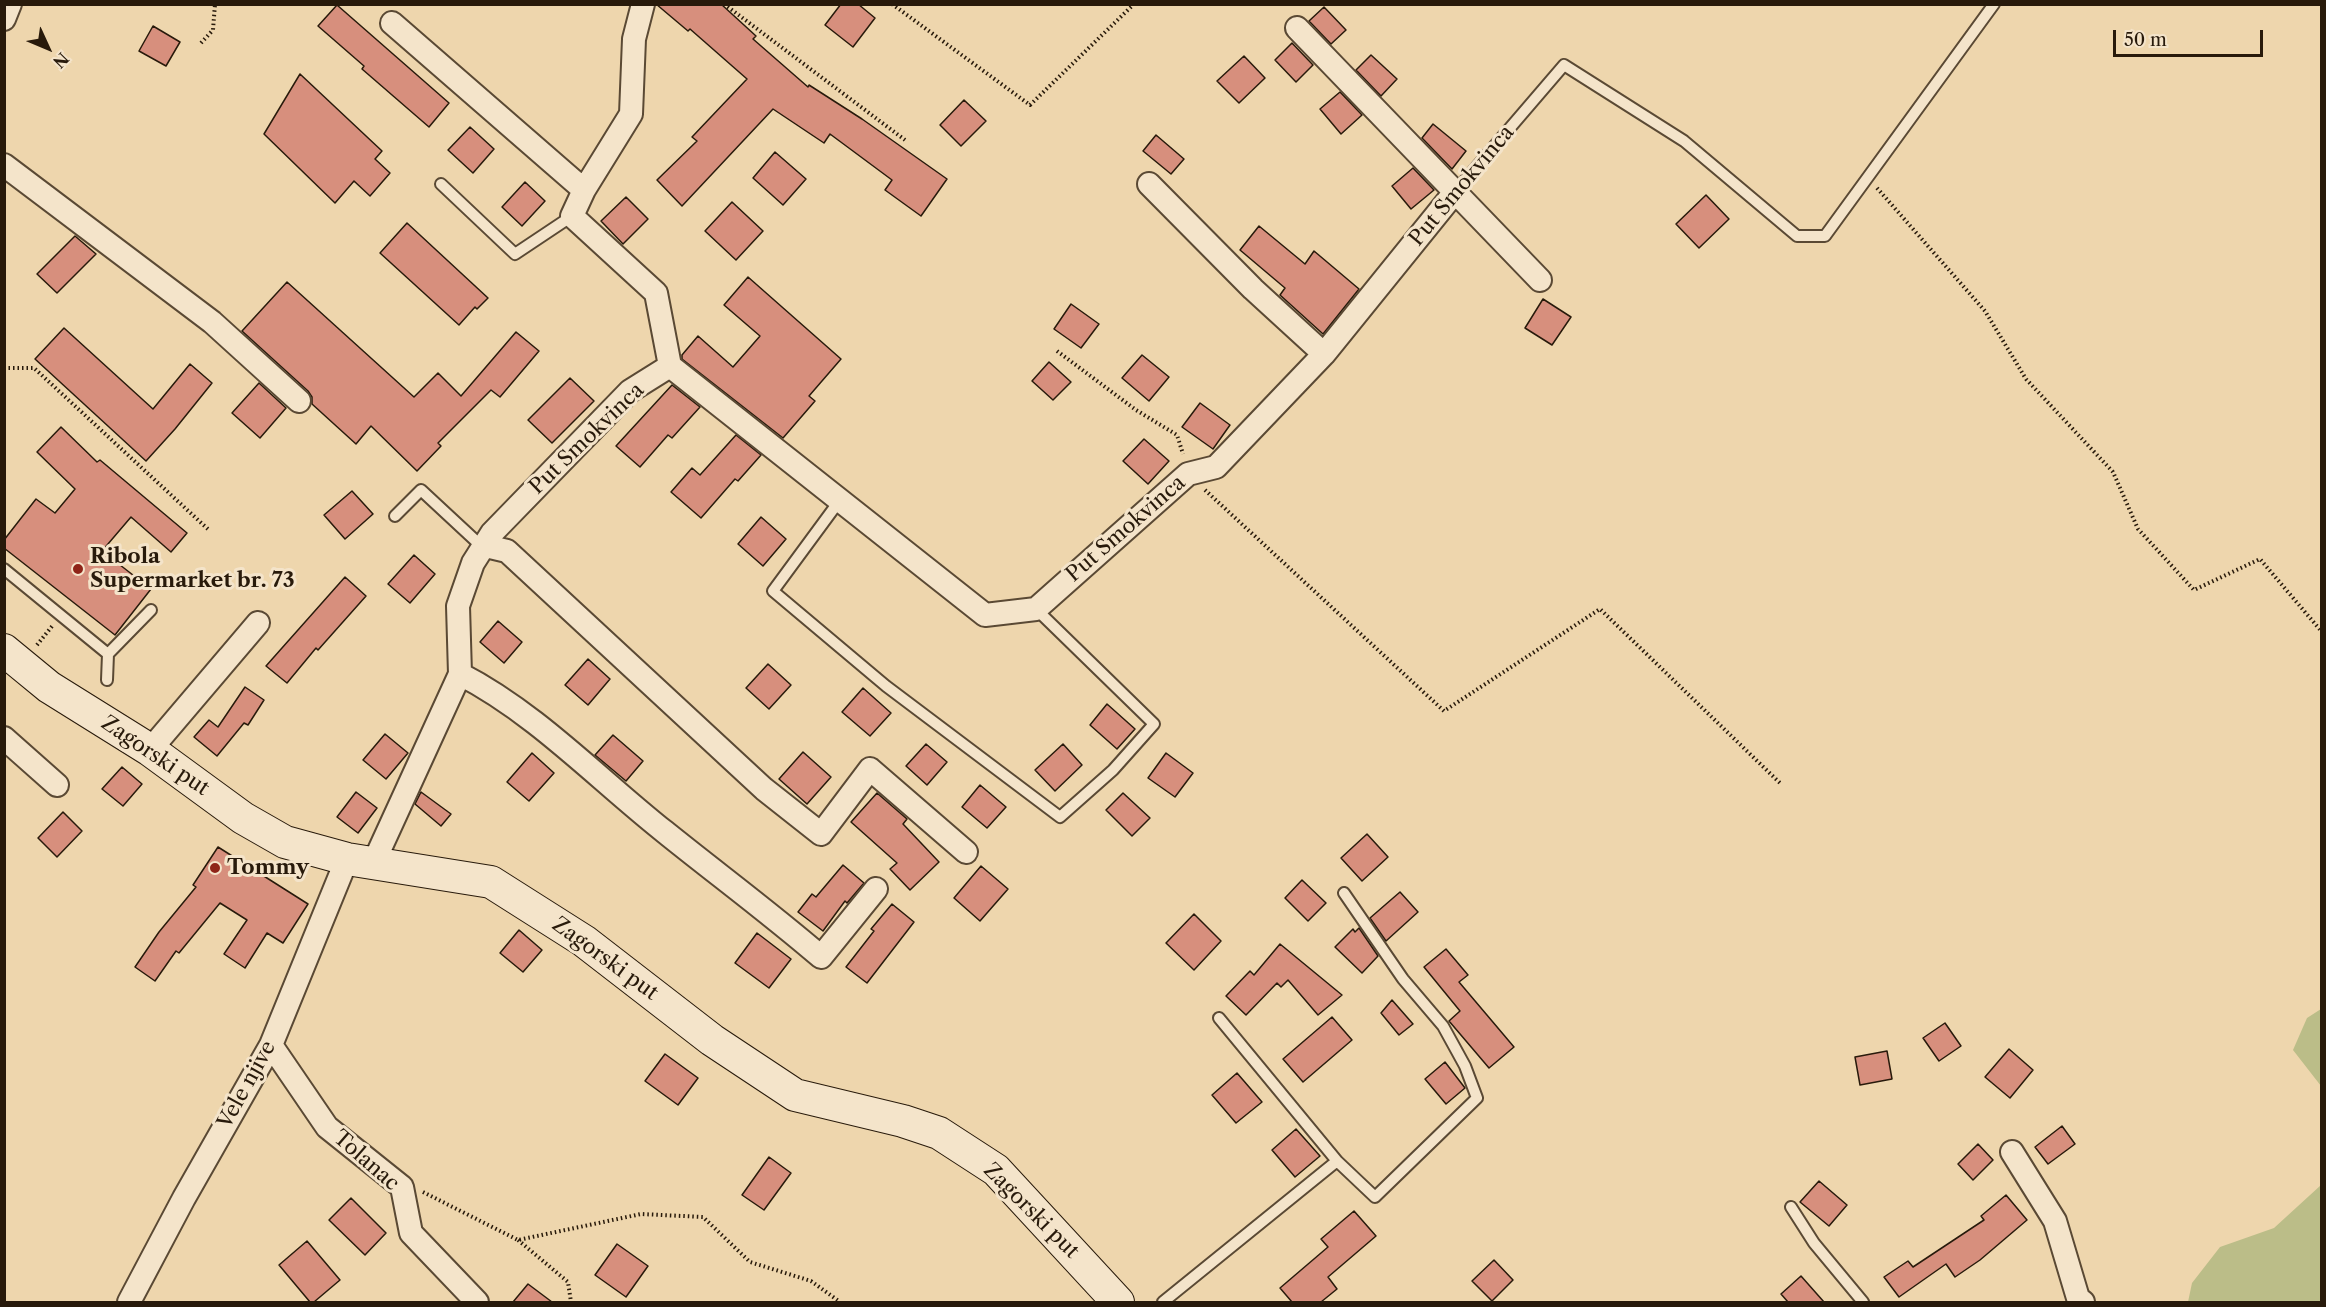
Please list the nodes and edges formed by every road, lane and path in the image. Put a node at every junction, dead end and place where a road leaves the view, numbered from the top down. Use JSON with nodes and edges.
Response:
{"nodes":[{"id":1,"x":10,"y":4,"type":"edge"},
{"id":2,"x":215,"y":4,"type":"edge"},
{"id":3,"x":644,"y":4,"type":"edge"},
{"id":4,"x":724,"y":4,"type":"edge"},
{"id":5,"x":892,"y":4,"type":"edge"},
{"id":6,"x":1134,"y":4,"type":"edge"},
{"id":7,"x":1994,"y":4,"type":"edge"},
{"id":8,"x":4,"y":19,"type":"edge"},
{"id":9,"x":392,"y":23,"type":"dead end"},
{"id":10,"x":1297,"y":28,"type":"dead end"},
{"id":11,"x":201,"y":44,"type":"dead end"},
{"id":12,"x":904,"y":140,"type":"dead end"},
{"id":13,"x":4,"y":165,"type":"edge"},
{"id":14,"x":1868,"y":178,"type":"junction"},
{"id":15,"x":441,"y":184,"type":"dead end"},
{"id":16,"x":1149,"y":184,"type":"dead end"},
{"id":17,"x":584,"y":190,"type":"junction"},
{"id":18,"x":1455,"y":192,"type":"junction"},
{"id":19,"x":572,"y":216,"type":"junction"},
{"id":20,"x":1540,"y":280,"type":"dead end"},
{"id":21,"x":1057,"y":351,"type":"dead end"},
{"id":22,"x":1324,"y":354,"type":"junction"},
{"id":23,"x":670,"y":366,"type":"junction"},
{"id":24,"x":4,"y":368,"type":"edge"},
{"id":25,"x":299,"y":401,"type":"dead end"},
{"id":26,"x":1188,"y":474,"type":"junction"},
{"id":27,"x":840,"y":500,"type":"junction"},
{"id":28,"x":395,"y":516,"type":"dead end"},
{"id":29,"x":210,"y":531,"type":"dead end"},
{"id":30,"x":486,"y":546,"type":"junction"},
{"id":31,"x":4,"y":569,"type":"edge"},
{"id":32,"x":1036,"y":609,"type":"junction"},
{"id":33,"x":151,"y":610,"type":"dead end"},
{"id":34,"x":258,"y":623,"type":"dead end"},
{"id":35,"x":2322,"y":632,"type":"edge"},
{"id":36,"x":46,"y":635,"type":"dead end"},
{"id":37,"x":37,"y":646,"type":"dead end"},
{"id":38,"x":4,"y":650,"type":"edge"},
{"id":39,"x":108,"y":654,"type":"junction"},
{"id":40,"x":460,"y":674,"type":"junction"},
{"id":41,"x":4,"y":675,"type":"edge"},
{"id":42,"x":107,"y":680,"type":"dead end"},
{"id":43,"x":49,"y":687,"type":"junction"},
{"id":44,"x":4,"y":738,"type":"edge"},
{"id":45,"x":150,"y":750,"type":"junction"},
{"id":46,"x":1781,"y":784,"type":"dead end"},
{"id":47,"x":57,"y":785,"type":"dead end"},
{"id":48,"x":966,"y":852,"type":"dead end"},
{"id":49,"x":360,"y":861,"type":"junction"},
{"id":50,"x":876,"y":889,"type":"dead end"},
{"id":51,"x":1344,"y":893,"type":"dead end"},
{"id":52,"x":1219,"y":1018,"type":"dead end"},
{"id":53,"x":271,"y":1045,"type":"junction"},
{"id":54,"x":2012,"y":1152,"type":"dead end"},
{"id":55,"x":1337,"y":1161,"type":"junction"},
{"id":56,"x":402,"y":1187,"type":"junction"},
{"id":57,"x":1791,"y":1207,"type":"dead end"},
{"id":58,"x":518,"y":1240,"type":"junction"},
{"id":59,"x":129,"y":1302,"type":"edge"},
{"id":60,"x":477,"y":1302,"type":"edge"},
{"id":61,"x":571,"y":1302,"type":"edge"},
{"id":62,"x":840,"y":1302,"type":"edge"},
{"id":63,"x":1118,"y":1302,"type":"edge"},
{"id":64,"x":1162,"y":1302,"type":"edge"},
{"id":65,"x":1863,"y":1302,"type":"edge"},
{"id":66,"x":2083,"y":1302,"type":"edge"}],
"edges":[{"from":1,"to":8,"type":"street"},
{"from":2,"to":11,"type":"path"},
{"from":3,"to":17,"type":"street"},
{"from":4,"to":12,"type":"path"},
{"from":5,"to":6,"type":"path"},
{"from":7,"to":14,"type":"lane","name":"Put Smokvinca"},
{"from":9,"to":17,"type":"street"},
{"from":10,"to":18,"type":"street"},
{"from":13,"to":25,"type":"street"},
{"from":14,"to":18,"type":"lane","name":"Put Smokvinca"},
{"from":14,"to":35,"type":"path"},
{"from":15,"to":19,"type":"lane"},
{"from":16,"to":22,"type":"street"},
{"from":17,"to":19,"type":"street"},
{"from":18,"to":20,"type":"street"},
{"from":18,"to":22,"type":"street","name":"Put Smokvinca"},
{"from":19,"to":23,"type":"street"},
{"from":21,"to":26,"type":"path"},
{"from":22,"to":26,"type":"street","name":"Put Smokvinca"},
{"from":23,"to":27,"type":"street"},
{"from":23,"to":30,"type":"street","name":"Put Smokvinca"},
{"from":24,"to":29,"type":"path"},
{"from":26,"to":32,"type":"street","name":"Put Smokvinca"},
{"from":26,"to":46,"type":"path"},
{"from":27,"to":32,"type":"street"},
{"from":27,"to":32,"type":"lane"},
{"from":28,"to":30,"type":"lane"},
{"from":30,"to":40,"type":"street","name":"Put Smokvinca"},
{"from":30,"to":48,"type":"street"},
{"from":31,"to":39,"type":"lane"},
{"from":33,"to":39,"type":"lane"},
{"from":34,"to":45,"type":"street"},
{"from":36,"to":37,"type":"path"},
{"from":38,"to":43,"type":"main road"},
{"from":39,"to":42,"type":"lane"},
{"from":40,"to":49,"type":"street","name":"Put Smokvinca"},
{"from":40,"to":50,"type":"street"},
{"from":41,"to":43,"type":"main road"},
{"from":43,"to":45,"type":"main road","name":"Zagorski put"},
{"from":44,"to":47,"type":"street"},
{"from":45,"to":49,"type":"main road","name":"Zagorski put"},
{"from":49,"to":53,"type":"street","name":"Vele njive"},
{"from":49,"to":63,"type":"main road","name":"Zagorski put"},
{"from":51,"to":55,"type":"lane"},
{"from":52,"to":55,"type":"lane"},
{"from":53,"to":56,"type":"street","name":"Tolanac"},
{"from":53,"to":59,"type":"street","name":"Vele njive"},
{"from":54,"to":66,"type":"street"},
{"from":55,"to":64,"type":"lane"},
{"from":56,"to":58,"type":"path"},
{"from":56,"to":60,"type":"street","name":"Tolanac"},
{"from":57,"to":65,"type":"lane"},
{"from":58,"to":61,"type":"path"},
{"from":58,"to":62,"type":"path"}]}
